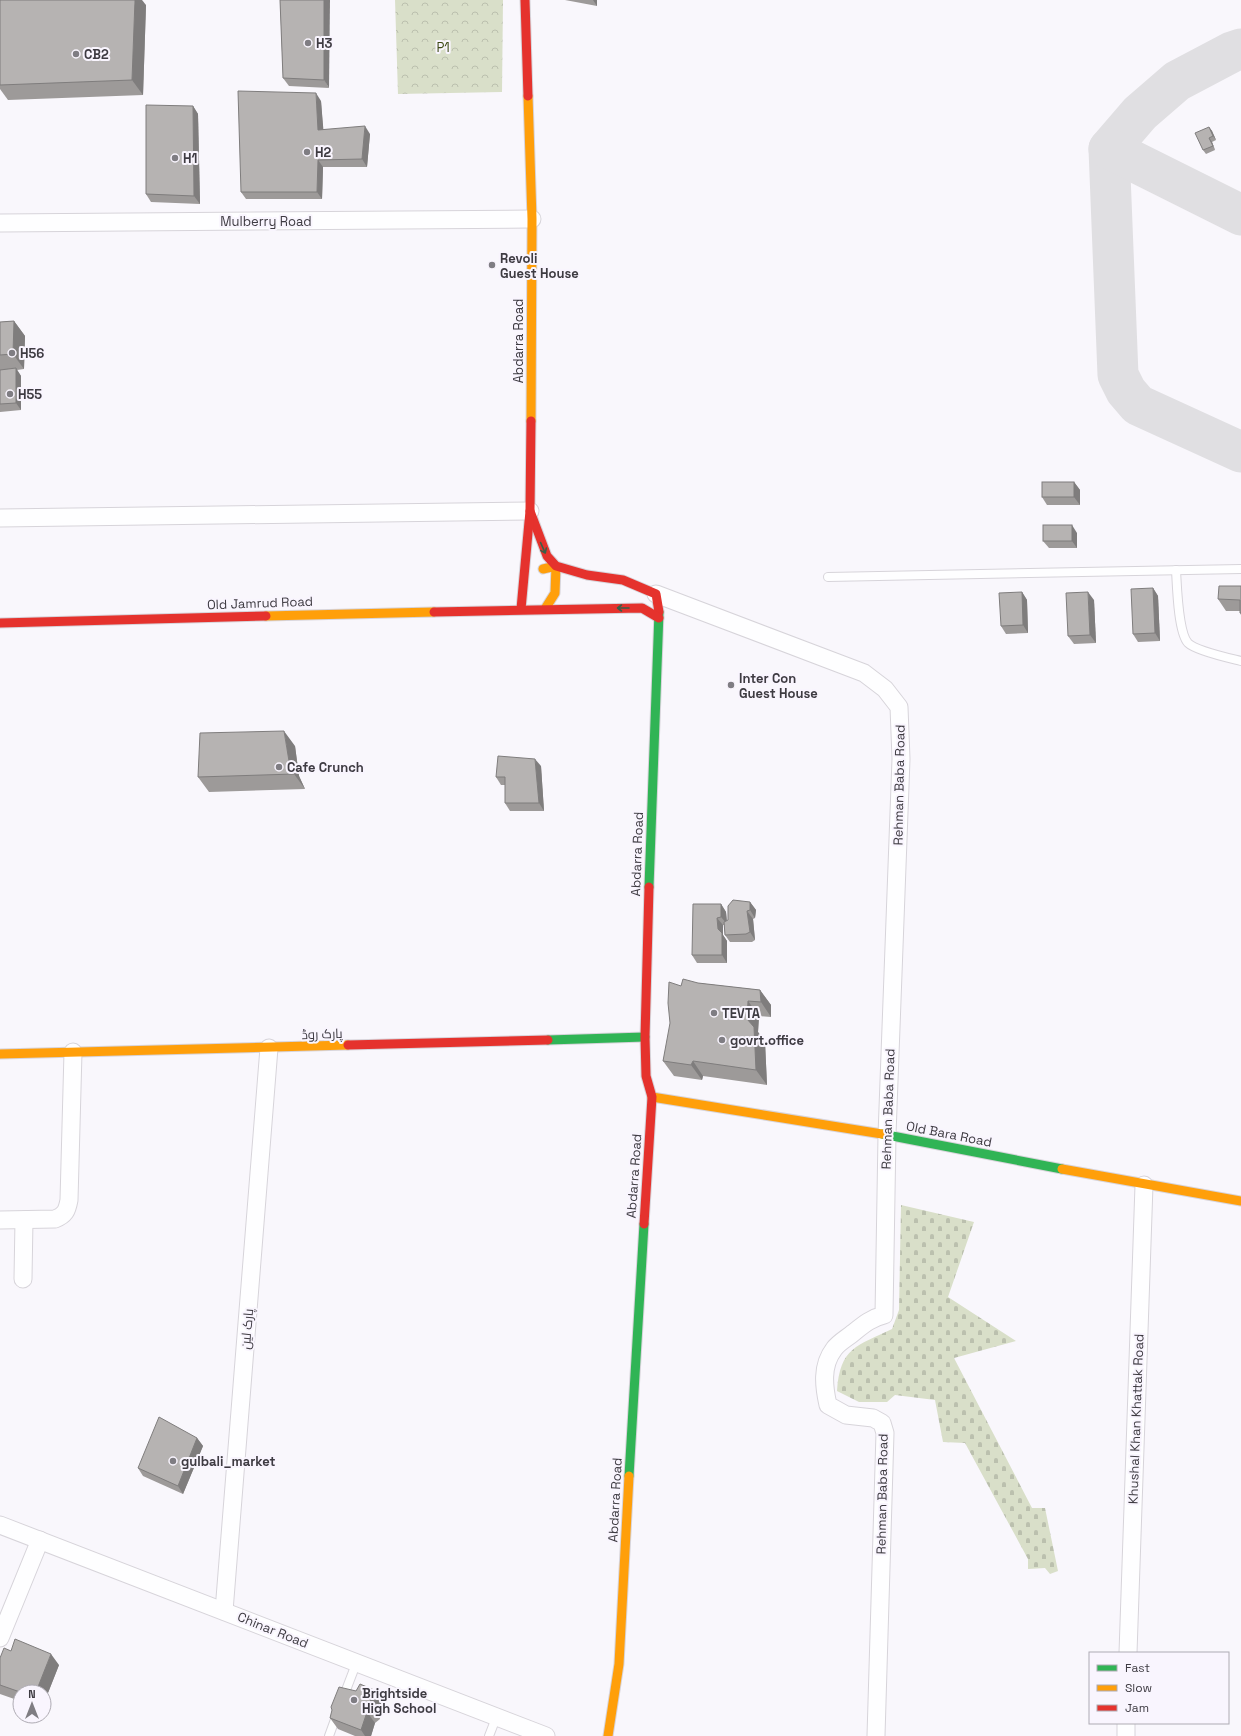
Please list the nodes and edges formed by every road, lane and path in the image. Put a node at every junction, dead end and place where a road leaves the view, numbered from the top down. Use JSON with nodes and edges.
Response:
{"nodes":[{"id":1,"x":525,"y":0,"type":"edge"},
{"id":2,"x":532,"y":219,"type":"junction"},
{"id":3,"x":0,"y":223,"type":"edge"},
{"id":4,"x":530,"y":511,"type":"junction"},
{"id":5,"x":0,"y":518,"type":"edge"},
{"id":6,"x":556,"y":566,"type":"junction"},
{"id":7,"x":1241,"y":569,"type":"edge"},
{"id":8,"x":1176,"y":570,"type":"junction"},
{"id":9,"x":828,"y":577,"type":"dead end"},
{"id":10,"x":524,"y":585,"type":"junction"},
{"id":11,"x":656,"y":594,"type":"junction"},
{"id":12,"x":521,"y":609,"type":"junction"},
{"id":13,"x":546,"y":609,"type":"junction"},
{"id":14,"x":659,"y":618,"type":"junction"},
{"id":15,"x":0,"y":623,"type":"edge"},
{"id":16,"x":1241,"y":661,"type":"edge"},
{"id":17,"x":645,"y":1037,"type":"junction"},
{"id":18,"x":269,"y":1048,"type":"junction"},
{"id":19,"x":73,"y":1052,"type":"junction"},
{"id":20,"x":0,"y":1054,"type":"edge"},
{"id":21,"x":652,"y":1097,"type":"junction"},
{"id":22,"x":886,"y":1134,"type":"junction"},
{"id":23,"x":1144,"y":1185,"type":"junction"},
{"id":24,"x":1241,"y":1201,"type":"edge"},
{"id":25,"x":0,"y":1220,"type":"edge"},
{"id":26,"x":24,"y":1220,"type":"junction"},
{"id":27,"x":23,"y":1279,"type":"dead end"},
{"id":28,"x":0,"y":1525,"type":"edge"},
{"id":29,"x":40,"y":1540,"type":"junction"},
{"id":30,"x":224,"y":1611,"type":"junction"},
{"id":31,"x":0,"y":1638,"type":"edge"},
{"id":32,"x":1128,"y":1652,"type":"edge"},
{"id":33,"x":356,"y":1664,"type":"junction"},
{"id":34,"x":496,"y":1718,"type":"junction"},
{"id":35,"x":1126,"y":1724,"type":"edge"},
{"id":36,"x":329,"y":1736,"type":"edge"},
{"id":37,"x":489,"y":1736,"type":"edge"},
{"id":38,"x":546,"y":1736,"type":"edge"},
{"id":39,"x":608,"y":1736,"type":"edge"},
{"id":40,"x":876,"y":1736,"type":"edge"},
{"id":41,"x":1126,"y":1736,"type":"edge"}],
"edges":[{"from":1,"to":2,"type":"street","name":"Abdarra Road"},
{"from":2,"to":3,"type":"street","name":"Mulberry Road"},
{"from":2,"to":4,"type":"street","name":"Abdarra Road"},
{"from":4,"to":5,"type":"street"},
{"from":4,"to":6,"type":"street","one_way":true},
{"from":4,"to":10,"type":"street","name":"Abdarra Road"},
{"from":6,"to":10,"type":"street"},
{"from":6,"to":11,"type":"street"},
{"from":6,"to":13,"type":"street"},
{"from":7,"to":8,"type":"lane"},
{"from":8,"to":9,"type":"lane"},
{"from":8,"to":16,"type":"lane"},
{"from":10,"to":12,"type":"street","name":"Abdarra Road"},
{"from":11,"to":14,"type":"street"},
{"from":11,"to":22,"type":"street","name":"Rehman Baba Road"},
{"from":12,"to":13,"type":"street","name":"Old Jamrud Road"},
{"from":12,"to":15,"type":"street","name":"Old Jamrud Road"},
{"from":14,"to":13,"type":"street","name":"Old Jamrud Road","one_way":true},
{"from":14,"to":17,"type":"street","name":"Abdarra Road"},
{"from":17,"to":18,"type":"street","name":"پارک روڈ"},
{"from":17,"to":21,"type":"street","name":"Abdarra Road"},
{"from":18,"to":19,"type":"street","name":"پارک روڈ"},
{"from":18,"to":30,"type":"street","name":"پارک لین"},
{"from":19,"to":20,"type":"street","name":"پارک روڈ"},
{"from":19,"to":26,"type":"street"},
{"from":21,"to":22,"type":"street","name":"Old Bara Road"},
{"from":21,"to":39,"type":"street","name":"Abdarra Road"},
{"from":22,"to":23,"type":"street","name":"Old Bara Road"},
{"from":22,"to":40,"type":"street","name":"Rehman Baba Road"},
{"from":23,"to":24,"type":"street","name":"Old Bara Road"},
{"from":23,"to":32,"type":"street","name":"Khushal Khan Khattak Road"},
{"from":25,"to":26,"type":"street"},
{"from":26,"to":27,"type":"street"},
{"from":28,"to":29,"type":"street","name":"Chinar Road"},
{"from":29,"to":30,"type":"street","name":"Chinar Road"},
{"from":29,"to":31,"type":"street"},
{"from":30,"to":33,"type":"street","name":"Chinar Road"},
{"from":33,"to":34,"type":"street","name":"Chinar Road"},
{"from":33,"to":36,"type":"lane"},
{"from":34,"to":37,"type":"lane"},
{"from":34,"to":38,"type":"street","name":"Chinar Road"},
{"from":35,"to":41,"type":"street"}]}
